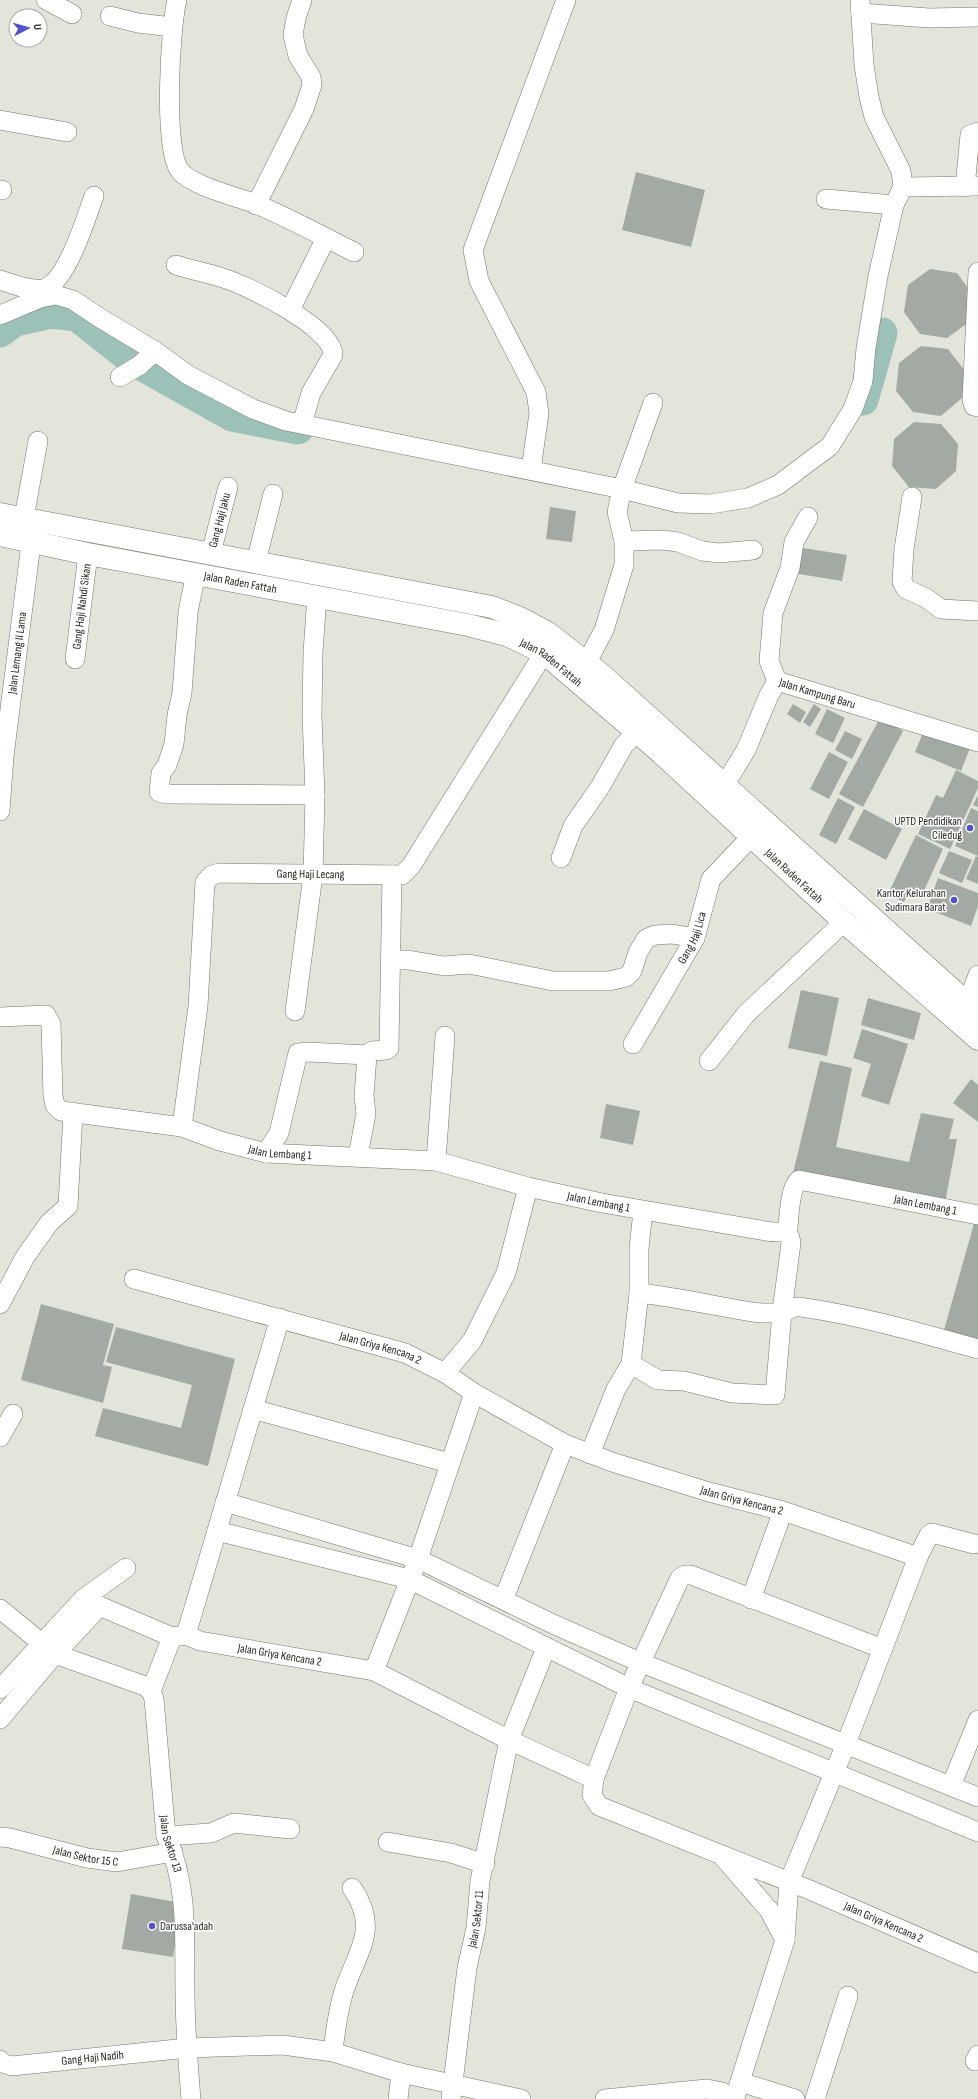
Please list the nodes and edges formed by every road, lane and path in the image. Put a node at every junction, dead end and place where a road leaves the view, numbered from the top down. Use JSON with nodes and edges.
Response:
{"nodes":[{"id":1,"x":46,"y":0,"type":"edge"},
{"id":2,"x":177,"y":0,"type":"edge"},
{"id":3,"x":302,"y":0,"type":"edge"},
{"id":4,"x":566,"y":0,"type":"edge"},
{"id":5,"x":861,"y":6,"type":"edge"},
{"id":6,"x":72,"y":14,"type":"dead end"},
{"id":7,"x":110,"y":16,"type":"dead end"},
{"id":8,"x":978,"y":17,"type":"edge"},
{"id":9,"x":172,"y":27,"type":"junction"},
{"id":10,"x":0,"y":120,"type":"edge"},
{"id":11,"x":67,"y":132,"type":"dead end"},
{"id":12,"x":978,"y":132,"type":"edge"},
{"id":13,"x":971,"y":186,"type":"edge"},
{"id":14,"x":903,"y":187,"type":"junction"},
{"id":15,"x":94,"y":196,"type":"dead end"},
{"id":16,"x":826,"y":199,"type":"dead end"},
{"id":17,"x":256,"y":205,"type":"junction"},
{"id":18,"x":894,"y":205,"type":"junction"},
{"id":19,"x":326,"y":238,"type":"junction"},
{"id":20,"x":354,"y":252,"type":"dead end"},
{"id":21,"x":176,"y":265,"type":"dead end"},
{"id":22,"x":978,"y":272,"type":"edge"},
{"id":23,"x":0,"y":280,"type":"edge"},
{"id":24,"x":290,"y":310,"type":"junction"},
{"id":25,"x":0,"y":315,"type":"edge"},
{"id":26,"x":149,"y":356,"type":"junction"},
{"id":27,"x":120,"y":377,"type":"dead end"},
{"id":28,"x":653,"y":403,"type":"dead end"},
{"id":29,"x":978,"y":407,"type":"edge"},
{"id":30,"x":302,"y":424,"type":"junction"},
{"id":31,"x":38,"y":441,"type":"dead end"},
{"id":32,"x":531,"y":470,"type":"junction"},
{"id":33,"x":228,"y":487,"type":"dead end"},
{"id":34,"x":273,"y":494,"type":"dead end"},
{"id":35,"x":912,"y":498,"type":"dead end"},
{"id":36,"x":620,"y":499,"type":"junction"},
{"id":37,"x":0,"y":514,"type":"edge"},
{"id":38,"x":808,"y":517,"type":"dead end"},
{"id":39,"x":29,"y":519,"type":"junction"},
{"id":40,"x":0,"y":535,"type":"edge"},
{"id":41,"x":624,"y":541,"type":"junction"},
{"id":42,"x":32,"y":542,"type":"junction"},
{"id":43,"x":754,"y":550,"type":"dead end"},
{"id":44,"x":211,"y":553,"type":"junction"},
{"id":45,"x":88,"y":554,"type":"junction"},
{"id":46,"x":256,"y":562,"type":"junction"},
{"id":47,"x":196,"y":573,"type":"junction"},
{"id":48,"x":317,"y":596,"type":"junction"},
{"id":49,"x":978,"y":611,"type":"edge"},
{"id":50,"x":544,"y":653,"type":"junction"},
{"id":51,"x":75,"y":658,"type":"dead end"},
{"id":52,"x":587,"y":662,"type":"junction"},
{"id":53,"x":777,"y":681,"type":"junction"},
{"id":54,"x":637,"y":732,"type":"junction"},
{"id":55,"x":978,"y":742,"type":"edge"},
{"id":56,"x":725,"y":784,"type":"junction"},
{"id":57,"x":315,"y":795,"type":"junction"},
{"id":58,"x":0,"y":811,"type":"edge"},
{"id":59,"x":752,"y":836,"type":"junction"},
{"id":60,"x":561,"y":858,"type":"dead end"},
{"id":61,"x":313,"y":875,"type":"junction"},
{"id":62,"x":392,"y":875,"type":"junction"},
{"id":63,"x":844,"y":922,"type":"junction"},
{"id":64,"x":695,"y":938,"type":"junction"},
{"id":65,"x":391,"y":960,"type":"junction"},
{"id":66,"x":978,"y":975,"type":"edge"},
{"id":67,"x":973,"y":1009,"type":"edge"},
{"id":68,"x":295,"y":1011,"type":"dead end"},
{"id":69,"x":0,"y":1017,"type":"edge"},
{"id":70,"x":445,"y":1036,"type":"dead end"},
{"id":71,"x":978,"y":1039,"type":"edge"},
{"id":72,"x":633,"y":1044,"type":"dead end"},
{"id":73,"x":367,"y":1055,"type":"junction"},
{"id":74,"x":709,"y":1061,"type":"dead end"},
{"id":75,"x":73,"y":1112,"type":"junction"},
{"id":76,"x":182,"y":1127,"type":"junction"},
{"id":77,"x":266,"y":1153,"type":"junction"},
{"id":78,"x":358,"y":1156,"type":"junction"},
{"id":79,"x":436,"y":1161,"type":"junction"},
{"id":80,"x":528,"y":1186,"type":"junction"},
{"id":81,"x":643,"y":1211,"type":"junction"},
{"id":82,"x":978,"y":1215,"type":"edge"},
{"id":83,"x":785,"y":1231,"type":"junction"},
{"id":84,"x":134,"y":1279,"type":"dead end"},
{"id":85,"x":639,"y":1293,"type":"junction"},
{"id":86,"x":0,"y":1304,"type":"edge"},
{"id":87,"x":782,"y":1312,"type":"junction"},
{"id":88,"x":280,"y":1318,"type":"junction"},
{"id":89,"x":978,"y":1349,"type":"edge"},
{"id":90,"x":630,"y":1364,"type":"junction"},
{"id":91,"x":445,"y":1373,"type":"junction"},
{"id":92,"x":474,"y":1393,"type":"junction"},
{"id":93,"x":253,"y":1409,"type":"junction"},
{"id":94,"x":13,"y":1414,"type":"dead end"},
{"id":95,"x":0,"y":1438,"type":"edge"},
{"id":96,"x":565,"y":1444,"type":"junction"},
{"id":97,"x":590,"y":1454,"type":"junction"},
{"id":98,"x":449,"y":1463,"type":"junction"},
{"id":99,"x":225,"y":1502,"type":"junction"},
{"id":100,"x":783,"y":1511,"type":"junction"},
{"id":101,"x":217,"y":1531,"type":"junction"},
{"id":102,"x":974,"y":1544,"type":"dead end"},
{"id":103,"x":918,"y":1557,"type":"junction"},
{"id":104,"x":418,"y":1559,"type":"junction"},
{"id":105,"x":126,"y":1568,"type":"dead end"},
{"id":106,"x":409,"y":1579,"type":"junction"},
{"id":107,"x":504,"y":1598,"type":"junction"},
{"id":108,"x":751,"y":1599,"type":"junction"},
{"id":109,"x":92,"y":1603,"type":"junction"},
{"id":110,"x":0,"y":1609,"type":"edge"},
{"id":111,"x":179,"y":1636,"type":"junction"},
{"id":112,"x":546,"y":1648,"type":"junction"},
{"id":113,"x":49,"y":1649,"type":"junction"},
{"id":114,"x":882,"y":1649,"type":"junction"},
{"id":115,"x":642,"y":1663,"type":"junction"},
{"id":116,"x":374,"y":1671,"type":"junction"},
{"id":117,"x":1,"y":1685,"type":"edge"},
{"id":118,"x":629,"y":1688,"type":"junction"},
{"id":119,"x":151,"y":1691,"type":"junction"},
{"id":120,"x":18,"y":1698,"type":"junction"},
{"id":121,"x":0,"y":1719,"type":"edge"},
{"id":122,"x":978,"y":1720,"type":"edge"},
{"id":123,"x":509,"y":1740,"type":"junction"},
{"id":124,"x":846,"y":1744,"type":"junction"},
{"id":125,"x":834,"y":1773,"type":"junction"},
{"id":126,"x":594,"y":1779,"type":"junction"},
{"id":127,"x":951,"y":1786,"type":"junction"},
{"id":128,"x":978,"y":1797,"type":"edge"},
{"id":129,"x":290,"y":1829,"type":"dead end"},
{"id":130,"x":978,"y":1832,"type":"edge"},
{"id":131,"x":0,"y":1837,"type":"edge"},
{"id":132,"x":388,"y":1842,"type":"dead end"},
{"id":133,"x":169,"y":1844,"type":"junction"},
{"id":134,"x":721,"y":1854,"type":"junction"},
{"id":135,"x":485,"y":1864,"type":"junction"},
{"id":136,"x":789,"y":1882,"type":"junction"},
{"id":137,"x":352,"y":1888,"type":"dead end"},
{"id":138,"x":785,"y":1940,"type":"junction"},
{"id":139,"x":978,"y":1963,"type":"edge"},
{"id":140,"x":848,"y":1996,"type":"dead end"},
{"id":141,"x":187,"y":2048,"type":"junction"},
{"id":142,"x":333,"y":2052,"type":"junction"},
{"id":143,"x":0,"y":2060,"type":"edge"},
{"id":144,"x":401,"y":2072,"type":"junction"},
{"id":145,"x":740,"y":2082,"type":"junction"},
{"id":146,"x":451,"y":2092,"type":"edge"},
{"id":147,"x":191,"y":2099,"type":"edge"},
{"id":148,"x":398,"y":2099,"type":"edge"},
{"id":149,"x":521,"y":2099,"type":"edge"},
{"id":150,"x":605,"y":2099,"type":"edge"},
{"id":151,"x":731,"y":2099,"type":"edge"},
{"id":152,"x":795,"y":2099,"type":"edge"},
{"id":153,"x":815,"y":2099,"type":"edge"}],
"edges":[{"from":1,"to":6,"type":"street"},
{"from":2,"to":9,"type":"street"},
{"from":3,"to":17,"type":"street"},
{"from":4,"to":32,"type":"street"},
{"from":5,"to":8,"type":"street"},
{"from":5,"to":14,"type":"street"},
{"from":7,"to":9,"type":"street"},
{"from":9,"to":17,"type":"street"},
{"from":10,"to":11,"type":"street"},
{"from":12,"to":13,"type":"street"},
{"from":13,"to":14,"type":"street"},
{"from":14,"to":18,"type":"street"},
{"from":15,"to":23,"type":"street"},
{"from":16,"to":18,"type":"street"},
{"from":17,"to":19,"type":"street"},
{"from":18,"to":36,"type":"street"},
{"from":19,"to":20,"type":"street"},
{"from":19,"to":24,"type":"street"},
{"from":21,"to":24,"type":"street"},
{"from":22,"to":29,"type":"street"},
{"from":24,"to":30,"type":"street"},
{"from":25,"to":26,"type":"street"},
{"from":26,"to":27,"type":"street"},
{"from":26,"to":30,"type":"street"},
{"from":28,"to":36,"type":"street"},
{"from":30,"to":32,"type":"street"},
{"from":31,"to":39,"type":"street","name":"Jalan Lemang II Lama"},
{"from":32,"to":36,"type":"street"},
{"from":33,"to":44,"type":"street","name":"Gang Haji Jaku"},
{"from":34,"to":46,"type":"street"},
{"from":35,"to":49,"type":"street"},
{"from":36,"to":41,"type":"street"},
{"from":37,"to":39,"type":"main road","name":"Jalan Raden Fattah"},
{"from":38,"to":53,"type":"street","name":"Jalan Kampung Baru"},
{"from":39,"to":42,"type":"street","name":"Jalan Lemang II Lama"},
{"from":39,"to":44,"type":"main road","name":"Jalan Raden Fattah"},
{"from":40,"to":42,"type":"main road","name":"Jalan Raden Fattah"},
{"from":41,"to":43,"type":"street"},
{"from":41,"to":52,"type":"street"},
{"from":42,"to":45,"type":"main road","name":"Jalan Raden Fattah"},
{"from":42,"to":58,"type":"street","name":"Jalan Lemang II Lama"},
{"from":44,"to":46,"type":"main road","name":"Jalan Raden Fattah"},
{"from":45,"to":47,"type":"main road","name":"Jalan Raden Fattah"},
{"from":45,"to":51,"type":"street","name":"Gang Haji Nahdi Sikan"},
{"from":46,"to":52,"type":"main road","name":"Jalan Raden Fattah"},
{"from":47,"to":48,"type":"main road","name":"Jalan Raden Fattah"},
{"from":47,"to":57,"type":"street"},
{"from":48,"to":50,"type":"main road","name":"Jalan Raden Fattah"},
{"from":48,"to":57,"type":"street"},
{"from":50,"to":54,"type":"main road","name":"Jalan Raden Fattah"},
{"from":50,"to":62,"type":"street","name":"Gang Haji Lecang"},
{"from":52,"to":56,"type":"main road","name":"Jalan Raden Fattah"},
{"from":53,"to":55,"type":"street","name":"Jalan Kampung Baru"},
{"from":53,"to":56,"type":"street"},
{"from":54,"to":59,"type":"main road","name":"Jalan Raden Fattah"},
{"from":54,"to":60,"type":"street"},
{"from":56,"to":67,"type":"main road","name":"Jalan Raden Fattah"},
{"from":57,"to":61,"type":"street"},
{"from":59,"to":63,"type":"main road","name":"Jalan Raden Fattah"},
{"from":59,"to":64,"type":"street","name":"Gang Haji Lica"},
{"from":61,"to":62,"type":"street","name":"Gang Haji Lecang"},
{"from":61,"to":68,"type":"street"},
{"from":61,"to":76,"type":"street","name":"Gang Haji Lecang"},
{"from":62,"to":65,"type":"street"},
{"from":63,"to":71,"type":"main road","name":"Jalan Raden Fattah"},
{"from":63,"to":74,"type":"street"},
{"from":64,"to":65,"type":"street"},
{"from":64,"to":72,"type":"street","name":"Gang Haji Lica"},
{"from":65,"to":73,"type":"street"},
{"from":66,"to":67,"type":"street"},
{"from":69,"to":75,"type":"street","name":"Jalan Lembang 1"},
{"from":70,"to":79,"type":"street"},
{"from":73,"to":77,"type":"street"},
{"from":73,"to":78,"type":"street"},
{"from":75,"to":76,"type":"street","name":"Jalan Lembang 1"},
{"from":75,"to":86,"type":"street"},
{"from":76,"to":77,"type":"street","name":"Jalan Lembang 1"},
{"from":77,"to":78,"type":"street","name":"Jalan Lembang 1"},
{"from":78,"to":79,"type":"street","name":"Jalan Lembang 1"},
{"from":79,"to":80,"type":"street","name":"Jalan Lembang 1"},
{"from":80,"to":81,"type":"street","name":"Jalan Lembang 1"},
{"from":80,"to":91,"type":"street"},
{"from":81,"to":83,"type":"street","name":"Jalan Lembang 1"},
{"from":81,"to":85,"type":"street"},
{"from":82,"to":83,"type":"street","name":"Jalan Lembang 1"},
{"from":83,"to":87,"type":"street"},
{"from":84,"to":88,"type":"street","name":"Jalan Griya Kencana 2"},
{"from":85,"to":87,"type":"street"},
{"from":85,"to":90,"type":"street"},
{"from":87,"to":89,"type":"street"},
{"from":87,"to":90,"type":"street"},
{"from":88,"to":91,"type":"street","name":"Jalan Griya Kencana 2"},
{"from":88,"to":93,"type":"street"},
{"from":90,"to":97,"type":"street"},
{"from":91,"to":92,"type":"street","name":"Jalan Griya Kencana 2"},
{"from":92,"to":96,"type":"street","name":"Jalan Griya Kencana 2"},
{"from":92,"to":98,"type":"street"},
{"from":93,"to":98,"type":"street"},
{"from":93,"to":99,"type":"street"},
{"from":94,"to":95,"type":"street"},
{"from":96,"to":97,"type":"street","name":"Jalan Griya Kencana 2"},
{"from":96,"to":107,"type":"street"},
{"from":97,"to":100,"type":"street","name":"Jalan Griya Kencana 2"},
{"from":98,"to":104,"type":"street"},
{"from":99,"to":101,"type":"street"},
{"from":99,"to":104,"type":"street"},
{"from":100,"to":103,"type":"street","name":"Jalan Griya Kencana 2"},
{"from":100,"to":108,"type":"street"},
{"from":101,"to":106,"type":"street"},
{"from":101,"to":111,"type":"street"},
{"from":102,"to":103,"type":"street"},
{"from":103,"to":114,"type":"street"},
{"from":104,"to":106,"type":"street"},
{"from":104,"to":107,"type":"street"},
{"from":105,"to":109,"type":"street"},
{"from":106,"to":112,"type":"street"},
{"from":106,"to":116,"type":"street"},
{"from":107,"to":115,"type":"street"},
{"from":108,"to":114,"type":"street"},
{"from":108,"to":115,"type":"street","name":"Jalan Griya Kencana 2"},
{"from":109,"to":111,"type":"street","name":"Jalan Griya Kencana 2"},
{"from":109,"to":113,"type":"street"},
{"from":110,"to":113,"type":"street"},
{"from":111,"to":116,"type":"street","name":"Jalan Griya Kencana 2"},
{"from":111,"to":119,"type":"street"},
{"from":112,"to":118,"type":"street"},
{"from":112,"to":123,"type":"street"},
{"from":113,"to":117,"type":"street"},
{"from":113,"to":119,"type":"street"},
{"from":113,"to":120,"type":"street"},
{"from":114,"to":124,"type":"street"},
{"from":115,"to":118,"type":"street","name":"Jalan Griya Kencana 2"},
{"from":115,"to":124,"type":"street"},
{"from":116,"to":123,"type":"street","name":"Jalan Griya Kencana 2"},
{"from":117,"to":120,"type":"street"},
{"from":118,"to":125,"type":"street"},
{"from":118,"to":126,"type":"street","name":"Jalan Griya Kencana 2"},
{"from":119,"to":133,"type":"street","name":"Jalan Sektor 13"},
{"from":120,"to":121,"type":"street"},
{"from":122,"to":127,"type":"street"},
{"from":123,"to":126,"type":"street","name":"Jalan Griya Kencana 2"},
{"from":123,"to":135,"type":"street","name":"Jalan Sektor 11"},
{"from":124,"to":125,"type":"street"},
{"from":124,"to":127,"type":"street"},
{"from":125,"to":130,"type":"street"},
{"from":125,"to":136,"type":"street"},
{"from":126,"to":134,"type":"street","name":"Jalan Griya Kencana 2"},
{"from":127,"to":128,"type":"street"},
{"from":129,"to":133,"type":"street","name":"Jalan Sektor 15 C"},
{"from":131,"to":133,"type":"street","name":"Jalan Sektor 15 C"},
{"from":132,"to":135,"type":"street"},
{"from":133,"to":141,"type":"street","name":"Jalan Sektor 13"},
{"from":134,"to":136,"type":"street","name":"Jalan Griya Kencana 2"},
{"from":134,"to":138,"type":"street","name":"Jalan Griya Kencana 2"},
{"from":135,"to":146,"type":"street","name":"Jalan Sektor 11"},
{"from":136,"to":138,"type":"street"},
{"from":136,"to":139,"type":"street","name":"Jalan Griya Kencana 2"},
{"from":137,"to":142,"type":"street"},
{"from":138,"to":145,"type":"street"},
{"from":140,"to":153,"type":"street"},
{"from":141,"to":142,"type":"street","name":"Gang Haji Nadih"},
{"from":141,"to":143,"type":"street","name":"Gang Haji Nadih"},
{"from":141,"to":147,"type":"street","name":"Jalan Sektor 13"},
{"from":142,"to":144,"type":"street","name":"Gang Haji Nadih"},
{"from":144,"to":146,"type":"street","name":"Gang Haji Nadih"},
{"from":144,"to":148,"type":"street"},
{"from":145,"to":151,"type":"street"},
{"from":145,"to":152,"type":"street"},
{"from":146,"to":149,"type":"street","name":"Gang Haji Nadih"},
{"from":150,"to":151,"type":"street"}]}
